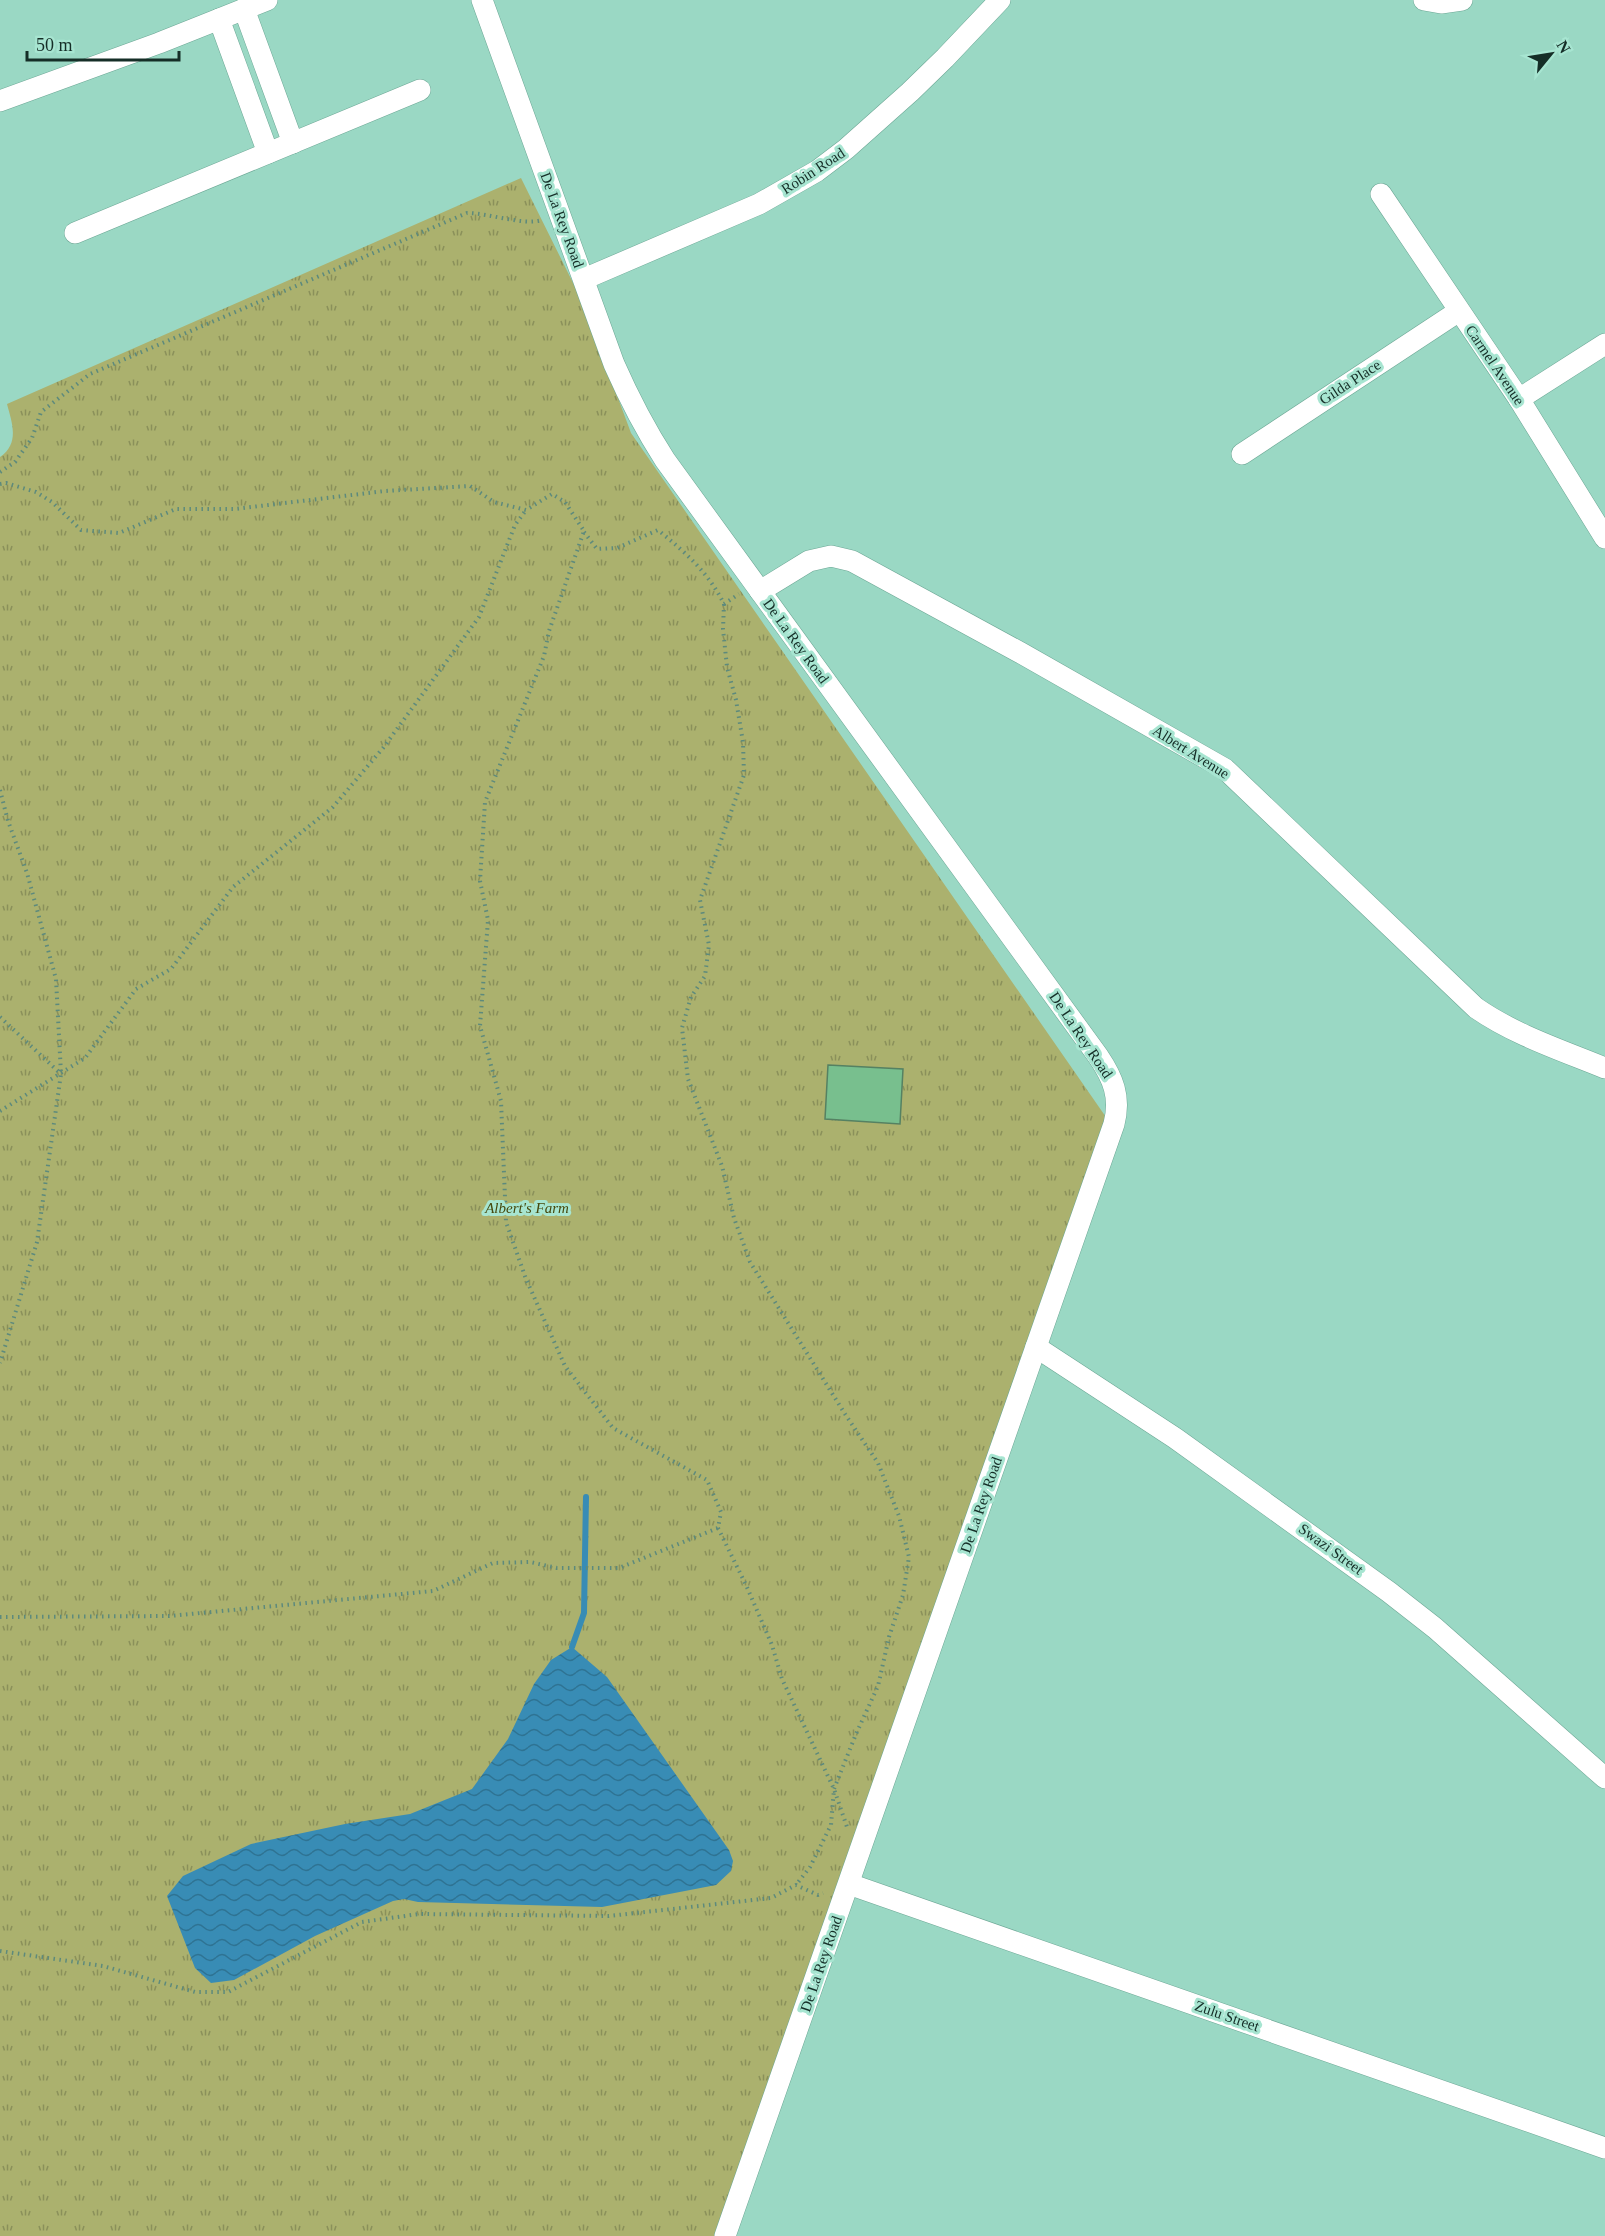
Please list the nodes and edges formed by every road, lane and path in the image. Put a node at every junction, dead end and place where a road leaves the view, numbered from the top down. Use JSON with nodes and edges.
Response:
{"nodes":[{"id":1,"x":267,"y":0,"type":"edge"},
{"id":2,"x":482,"y":0,"type":"edge"},
{"id":3,"x":999,"y":0,"type":"edge"},
{"id":4,"x":1424,"y":0,"type":"edge"},
{"id":5,"x":1462,"y":0,"type":"edge"},
{"id":6,"x":244,"y":9,"type":"junction"},
{"id":7,"x":219,"y":19,"type":"junction"},
{"id":8,"x":420,"y":90,"type":"dead end"},
{"id":9,"x":0,"y":101,"type":"edge"},
{"id":10,"x":278,"y":102,"type":"junction"},
{"id":11,"x":253,"y":111,"type":"junction"},
{"id":12,"x":293,"y":143,"type":"junction"},
{"id":13,"x":268,"y":153,"type":"junction"},
{"id":14,"x":1381,"y":194,"type":"dead end"},
{"id":15,"x":560,"y":214,"type":"junction"},
{"id":16,"x":75,"y":233,"type":"dead end"},
{"id":17,"x":584,"y":279,"type":"junction"},
{"id":18,"x":1459,"y":311,"type":"junction"},
{"id":19,"x":1605,"y":344,"type":"edge"},
{"id":20,"x":1519,"y":399,"type":"junction"},
{"id":21,"x":1242,"y":454,"type":"dead end"},
{"id":22,"x":0,"y":472,"type":"edge"},
{"id":23,"x":0,"y":484,"type":"edge"},
{"id":24,"x":526,"y":510,"type":"junction"},
{"id":25,"x":584,"y":531,"type":"junction"},
{"id":26,"x":1605,"y":538,"type":"edge"},
{"id":27,"x":760,"y":591,"type":"junction"},
{"id":28,"x":724,"y":604,"type":"junction"},
{"id":29,"x":0,"y":790,"type":"edge"},
{"id":30,"x":0,"y":1017,"type":"edge"},
{"id":31,"x":1605,"y":1068,"type":"edge"},
{"id":32,"x":61,"y":1074,"type":"junction"},
{"id":33,"x":0,"y":1111,"type":"edge"},
{"id":34,"x":1036,"y":1347,"type":"junction"},
{"id":35,"x":0,"y":1363,"type":"edge"},
{"id":36,"x":718,"y":1528,"type":"junction"},
{"id":37,"x":0,"y":1617,"type":"edge"},
{"id":38,"x":1605,"y":1778,"type":"edge"},
{"id":39,"x":834,"y":1789,"type":"junction"},
{"id":40,"x":858,"y":1857,"type":"junction"},
{"id":41,"x":849,"y":1884,"type":"junction"},
{"id":42,"x":795,"y":1885,"type":"junction"},
{"id":43,"x":0,"y":1951,"type":"edge"},
{"id":44,"x":1605,"y":2148,"type":"edge"},
{"id":45,"x":725,"y":2236,"type":"edge"}],
"edges":[{"from":1,"to":6,"type":"street"},
{"from":2,"to":15,"type":"street","name":"De La Rey Road"},
{"from":3,"to":17,"type":"street","name":"Robin Road"},
{"from":4,"to":5,"type":"street"},
{"from":6,"to":7,"type":"street"},
{"from":6,"to":10,"type":"street"},
{"from":7,"to":9,"type":"street"},
{"from":7,"to":11,"type":"street"},
{"from":8,"to":12,"type":"street"},
{"from":10,"to":11,"type":"street"},
{"from":10,"to":12,"type":"street"},
{"from":11,"to":13,"type":"street"},
{"from":12,"to":13,"type":"street"},
{"from":13,"to":16,"type":"street"},
{"from":14,"to":18,"type":"street","name":"Carmel Avenue"},
{"from":15,"to":17,"type":"street","name":"De La Rey Road"},
{"from":15,"to":22,"type":"path"},
{"from":17,"to":27,"type":"street","name":"De La Rey Road"},
{"from":18,"to":20,"type":"street","name":"Carmel Avenue"},
{"from":18,"to":21,"type":"street","name":"Gilda Place"},
{"from":19,"to":20,"type":"street"},
{"from":20,"to":26,"type":"street","name":"Carmel Avenue"},
{"from":23,"to":24,"type":"path"},
{"from":24,"to":25,"type":"path"},
{"from":24,"to":32,"type":"path"},
{"from":25,"to":28,"type":"path"},
{"from":25,"to":36,"type":"path"},
{"from":27,"to":28,"type":"path"},
{"from":27,"to":31,"type":"street","name":"Albert Avenue"},
{"from":27,"to":34,"type":"street","name":"De La Rey Road"},
{"from":28,"to":39,"type":"path"},
{"from":29,"to":32,"type":"path"},
{"from":30,"to":32,"type":"path"},
{"from":32,"to":33,"type":"path"},
{"from":32,"to":35,"type":"path"},
{"from":34,"to":38,"type":"street","name":"Swazi Street"},
{"from":34,"to":40,"type":"street","name":"De La Rey Road"},
{"from":36,"to":37,"type":"path"},
{"from":36,"to":39,"type":"path"},
{"from":39,"to":40,"type":"path"},
{"from":39,"to":42,"type":"path"},
{"from":40,"to":41,"type":"street","name":"De La Rey Road"},
{"from":41,"to":42,"type":"path"},
{"from":41,"to":44,"type":"street","name":"Zulu Street"},
{"from":41,"to":45,"type":"street","name":"De La Rey Road"},
{"from":42,"to":43,"type":"path"}]}
